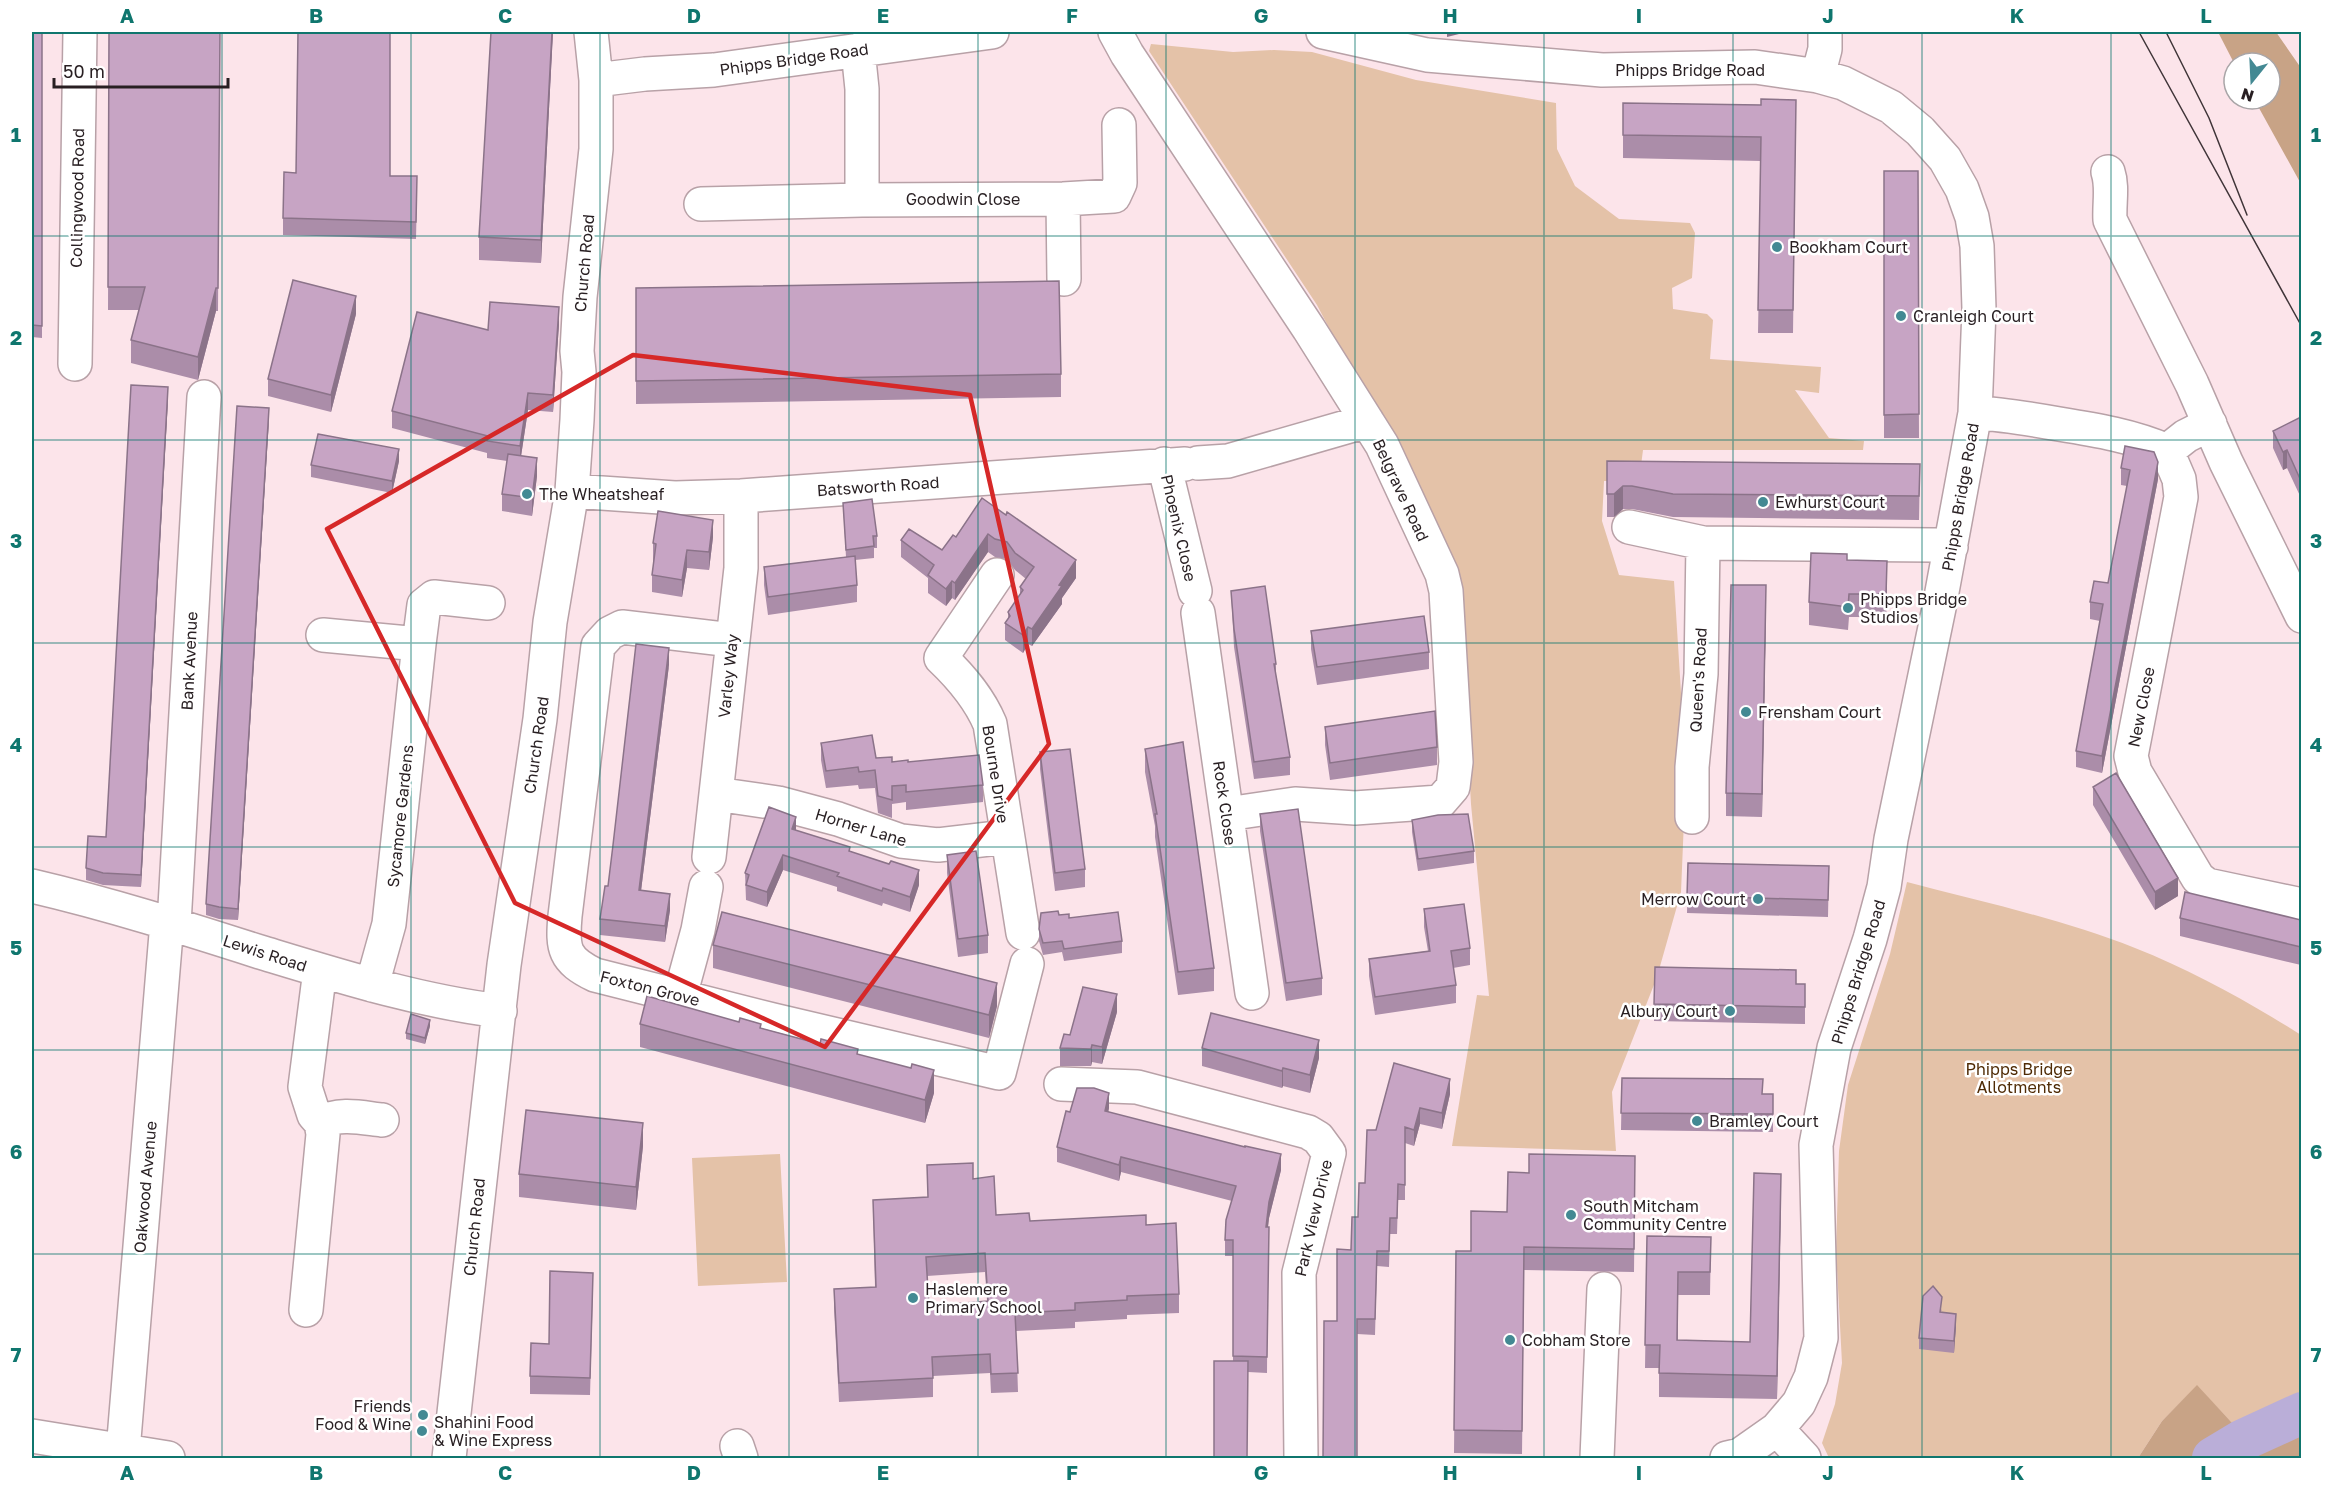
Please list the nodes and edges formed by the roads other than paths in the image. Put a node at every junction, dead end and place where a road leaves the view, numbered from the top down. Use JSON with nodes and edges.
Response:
{"nodes":[{"id":1,"x":80,"y":32,"type":"edge"},
{"id":2,"x":591,"y":32,"type":"edge"},
{"id":3,"x":992,"y":32,"type":"edge"},
{"id":4,"x":1115,"y":32,"type":"edge"},
{"id":5,"x":1825,"y":32,"type":"edge"},
{"id":6,"x":1338,"y":33,"type":"edge"},
{"id":7,"x":858,"y":50,"type":"junction"},
{"id":8,"x":1818,"y":76,"type":"junction"},
{"id":9,"x":596,"y":80,"type":"junction"},
{"id":10,"x":1119,"y":125,"type":"dead end"},
{"id":11,"x":2108,"y":172,"type":"dead end"},
{"id":12,"x":1063,"y":199,"type":"junction"},
{"id":13,"x":862,"y":200,"type":"junction"},
{"id":14,"x":701,"y":204,"type":"dead end"},
{"id":15,"x":1064,"y":279,"type":"dead end"},
{"id":16,"x":75,"y":364,"type":"dead end"},
{"id":17,"x":204,"y":398,"type":"dead end"},
{"id":18,"x":1975,"y":413,"type":"junction"},
{"id":19,"x":1367,"y":421,"type":"junction"},
{"id":20,"x":2210,"y":424,"type":"junction"},
{"id":21,"x":2167,"y":451,"type":"junction"},
{"id":22,"x":1182,"y":464,"type":"junction"},
{"id":23,"x":572,"y":491,"type":"junction"},
{"id":24,"x":741,"y":496,"type":"junction"},
{"id":25,"x":1629,"y":527,"type":"dead end"},
{"id":26,"x":1703,"y":543,"type":"junction"},
{"id":27,"x":1951,"y":547,"type":"junction"},
{"id":28,"x":997,"y":575,"type":"dead end"},
{"id":29,"x":1196,"y":602,"type":"joint"},
{"id":30,"x":488,"y":603,"type":"dead end"},
{"id":31,"x":2301,"y":616,"type":"edge"},
{"id":32,"x":323,"y":635,"type":"dead end"},
{"id":33,"x":732,"y":640,"type":"junction"},
{"id":34,"x":419,"y":644,"type":"junction"},
{"id":35,"x":716,"y":794,"type":"junction"},
{"id":36,"x":1227,"y":814,"type":"junction"},
{"id":37,"x":1692,"y":817,"type":"dead end"},
{"id":38,"x":1006,"y":837,"type":"junction"},
{"id":39,"x":32,"y":886,"type":"edge"},
{"id":40,"x":2301,"y":905,"type":"edge"},
{"id":41,"x":171,"y":923,"type":"junction"},
{"id":42,"x":1025,"y":948,"type":"joint"},
{"id":43,"x":320,"y":970,"type":"junction"},
{"id":44,"x":372,"y":985,"type":"junction"},
{"id":45,"x":1252,"y":993,"type":"dead end"},
{"id":46,"x":680,"y":996,"type":"junction"},
{"id":47,"x":500,"y":1011,"type":"junction"},
{"id":48,"x":1061,"y":1084,"type":"dead end"},
{"id":49,"x":382,"y":1120,"type":"dead end"},
{"id":50,"x":321,"y":1123,"type":"junction"},
{"id":51,"x":1604,"y":1289,"type":"dead end"},
{"id":52,"x":306,"y":1310,"type":"dead end"},
{"id":53,"x":1777,"y":1429,"type":"junction"},
{"id":54,"x":32,"y":1436,"type":"edge"},
{"id":55,"x":123,"y":1451,"type":"junction"},
{"id":56,"x":168,"y":1458,"type":"edge"},
{"id":57,"x":449,"y":1458,"type":"edge"},
{"id":58,"x":1301,"y":1458,"type":"edge"},
{"id":59,"x":1597,"y":1458,"type":"edge"},
{"id":60,"x":1727,"y":1458,"type":"edge"},
{"id":61,"x":1804,"y":1458,"type":"edge"}],
"edges":[{"from":1,"to":16,"type":"street","name":"Collingwood Road"},
{"from":2,"to":9,"type":"street","name":"Church Road"},
{"from":3,"to":7,"type":"street","name":"Phipps Bridge Road"},
{"from":4,"to":19,"type":"street","name":"Belgrave Road"},
{"from":5,"to":8,"type":"street"},
{"from":6,"to":8,"type":"street","name":"Phipps Bridge Road"},
{"from":7,"to":9,"type":"street","name":"Phipps Bridge Road"},
{"from":7,"to":13,"type":"street"},
{"from":8,"to":18,"type":"street","name":"Phipps Bridge Road"},
{"from":9,"to":23,"type":"street","name":"Church Road"},
{"from":10,"to":12,"type":"street","name":"Goodwin Close"},
{"from":11,"to":20,"type":"street"},
{"from":12,"to":13,"type":"street","name":"Goodwin Close"},
{"from":12,"to":15,"type":"street"},
{"from":13,"to":14,"type":"street","name":"Goodwin Close"},
{"from":17,"to":41,"type":"street","name":"Bank Avenue"},
{"from":18,"to":21,"type":"street"},
{"from":18,"to":27,"type":"street","name":"Phipps Bridge Road"},
{"from":19,"to":22,"type":"street","name":"Batsworth Road"},
{"from":19,"to":36,"type":"street","name":"Belgrave Road"},
{"from":20,"to":21,"type":"street"},
{"from":20,"to":31,"type":"street"},
{"from":21,"to":40,"type":"street","name":"New Close"},
{"from":22,"to":24,"type":"street","name":"Batsworth Road"},
{"from":22,"to":29,"type":"street","name":"Phoenix Close"},
{"from":23,"to":24,"type":"street","name":"Batsworth Road"},
{"from":23,"to":47,"type":"street","name":"Church Road"},
{"from":24,"to":33,"type":"street","name":"Varley Way"},
{"from":25,"to":26,"type":"street"},
{"from":26,"to":27,"type":"street"},
{"from":26,"to":37,"type":"street","name":"Queen's Road"},
{"from":27,"to":53,"type":"street","name":"Phipps Bridge Road"},
{"from":28,"to":38,"type":"street","name":"Bourne Drive"},
{"from":29,"to":36,"type":"street","name":"Rock Close"},
{"from":30,"to":34,"type":"street","name":"Sycamore Gardens"},
{"from":32,"to":34,"type":"street"},
{"from":33,"to":35,"type":"street","name":"Varley Way"},
{"from":33,"to":46,"type":"street","name":"Foxton Grove"},
{"from":34,"to":44,"type":"street","name":"Sycamore Gardens"},
{"from":35,"to":38,"type":"street","name":"Horner Lane"},
{"from":35,"to":46,"type":"street","name":"Varley Way"},
{"from":36,"to":45,"type":"street","name":"Rock Close"},
{"from":38,"to":42,"type":"street","name":"Bourne Drive"},
{"from":39,"to":41,"type":"street","name":"Lewis Road"},
{"from":41,"to":43,"type":"street","name":"Lewis Road"},
{"from":41,"to":55,"type":"street","name":"Oakwood Avenue"},
{"from":42,"to":46,"type":"street","name":"Foxton Grove"},
{"from":43,"to":44,"type":"street","name":"Lewis Road"},
{"from":43,"to":50,"type":"street"},
{"from":44,"to":47,"type":"street","name":"Lewis Road"},
{"from":47,"to":57,"type":"street","name":"Church Road"},
{"from":48,"to":58,"type":"street","name":"Park View Drive"},
{"from":49,"to":50,"type":"street"},
{"from":50,"to":52,"type":"street"},
{"from":51,"to":59,"type":"street"},
{"from":53,"to":60,"type":"street","name":"Phipps Bridge Road"},
{"from":53,"to":61,"type":"street"},
{"from":54,"to":55,"type":"street"},
{"from":55,"to":56,"type":"street"}]}
